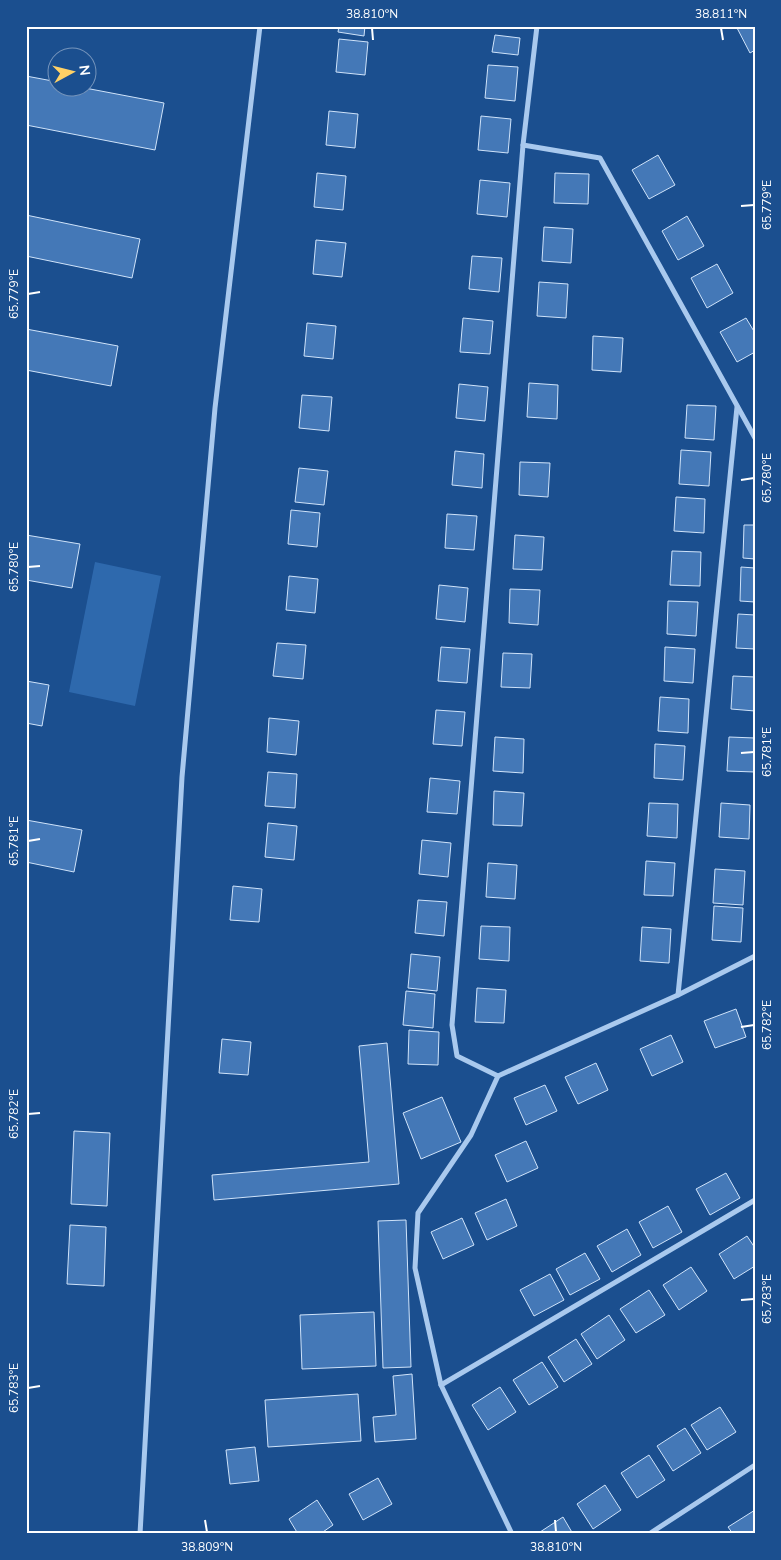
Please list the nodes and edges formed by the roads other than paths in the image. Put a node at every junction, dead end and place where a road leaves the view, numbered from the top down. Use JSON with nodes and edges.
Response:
{"nodes":[{"id":1,"x":260,"y":26,"type":"edge"},
{"id":2,"x":537,"y":26,"type":"edge"},
{"id":3,"x":523,"y":145,"type":"junction"},
{"id":4,"x":737,"y":406,"type":"junction"},
{"id":5,"x":755,"y":438,"type":"edge"},
{"id":6,"x":755,"y":956,"type":"edge"},
{"id":7,"x":678,"y":995,"type":"junction"},
{"id":8,"x":498,"y":1076,"type":"junction"},
{"id":9,"x":755,"y":1200,"type":"edge"},
{"id":10,"x":441,"y":1385,"type":"junction"},
{"id":11,"x":755,"y":1465,"type":"edge"},
{"id":12,"x":140,"y":1534,"type":"edge"},
{"id":13,"x":512,"y":1534,"type":"edge"},
{"id":14,"x":649,"y":1534,"type":"edge"}],
"edges":[{"from":1,"to":12,"type":"street"},
{"from":2,"to":3,"type":"street"},
{"from":3,"to":4,"type":"street"},
{"from":3,"to":8,"type":"street"},
{"from":4,"to":5,"type":"street"},
{"from":4,"to":7,"type":"street"},
{"from":6,"to":7,"type":"street"},
{"from":7,"to":8,"type":"street"},
{"from":8,"to":10,"type":"street"},
{"from":9,"to":10,"type":"street"},
{"from":10,"to":13,"type":"street"},
{"from":11,"to":14,"type":"street"}]}
